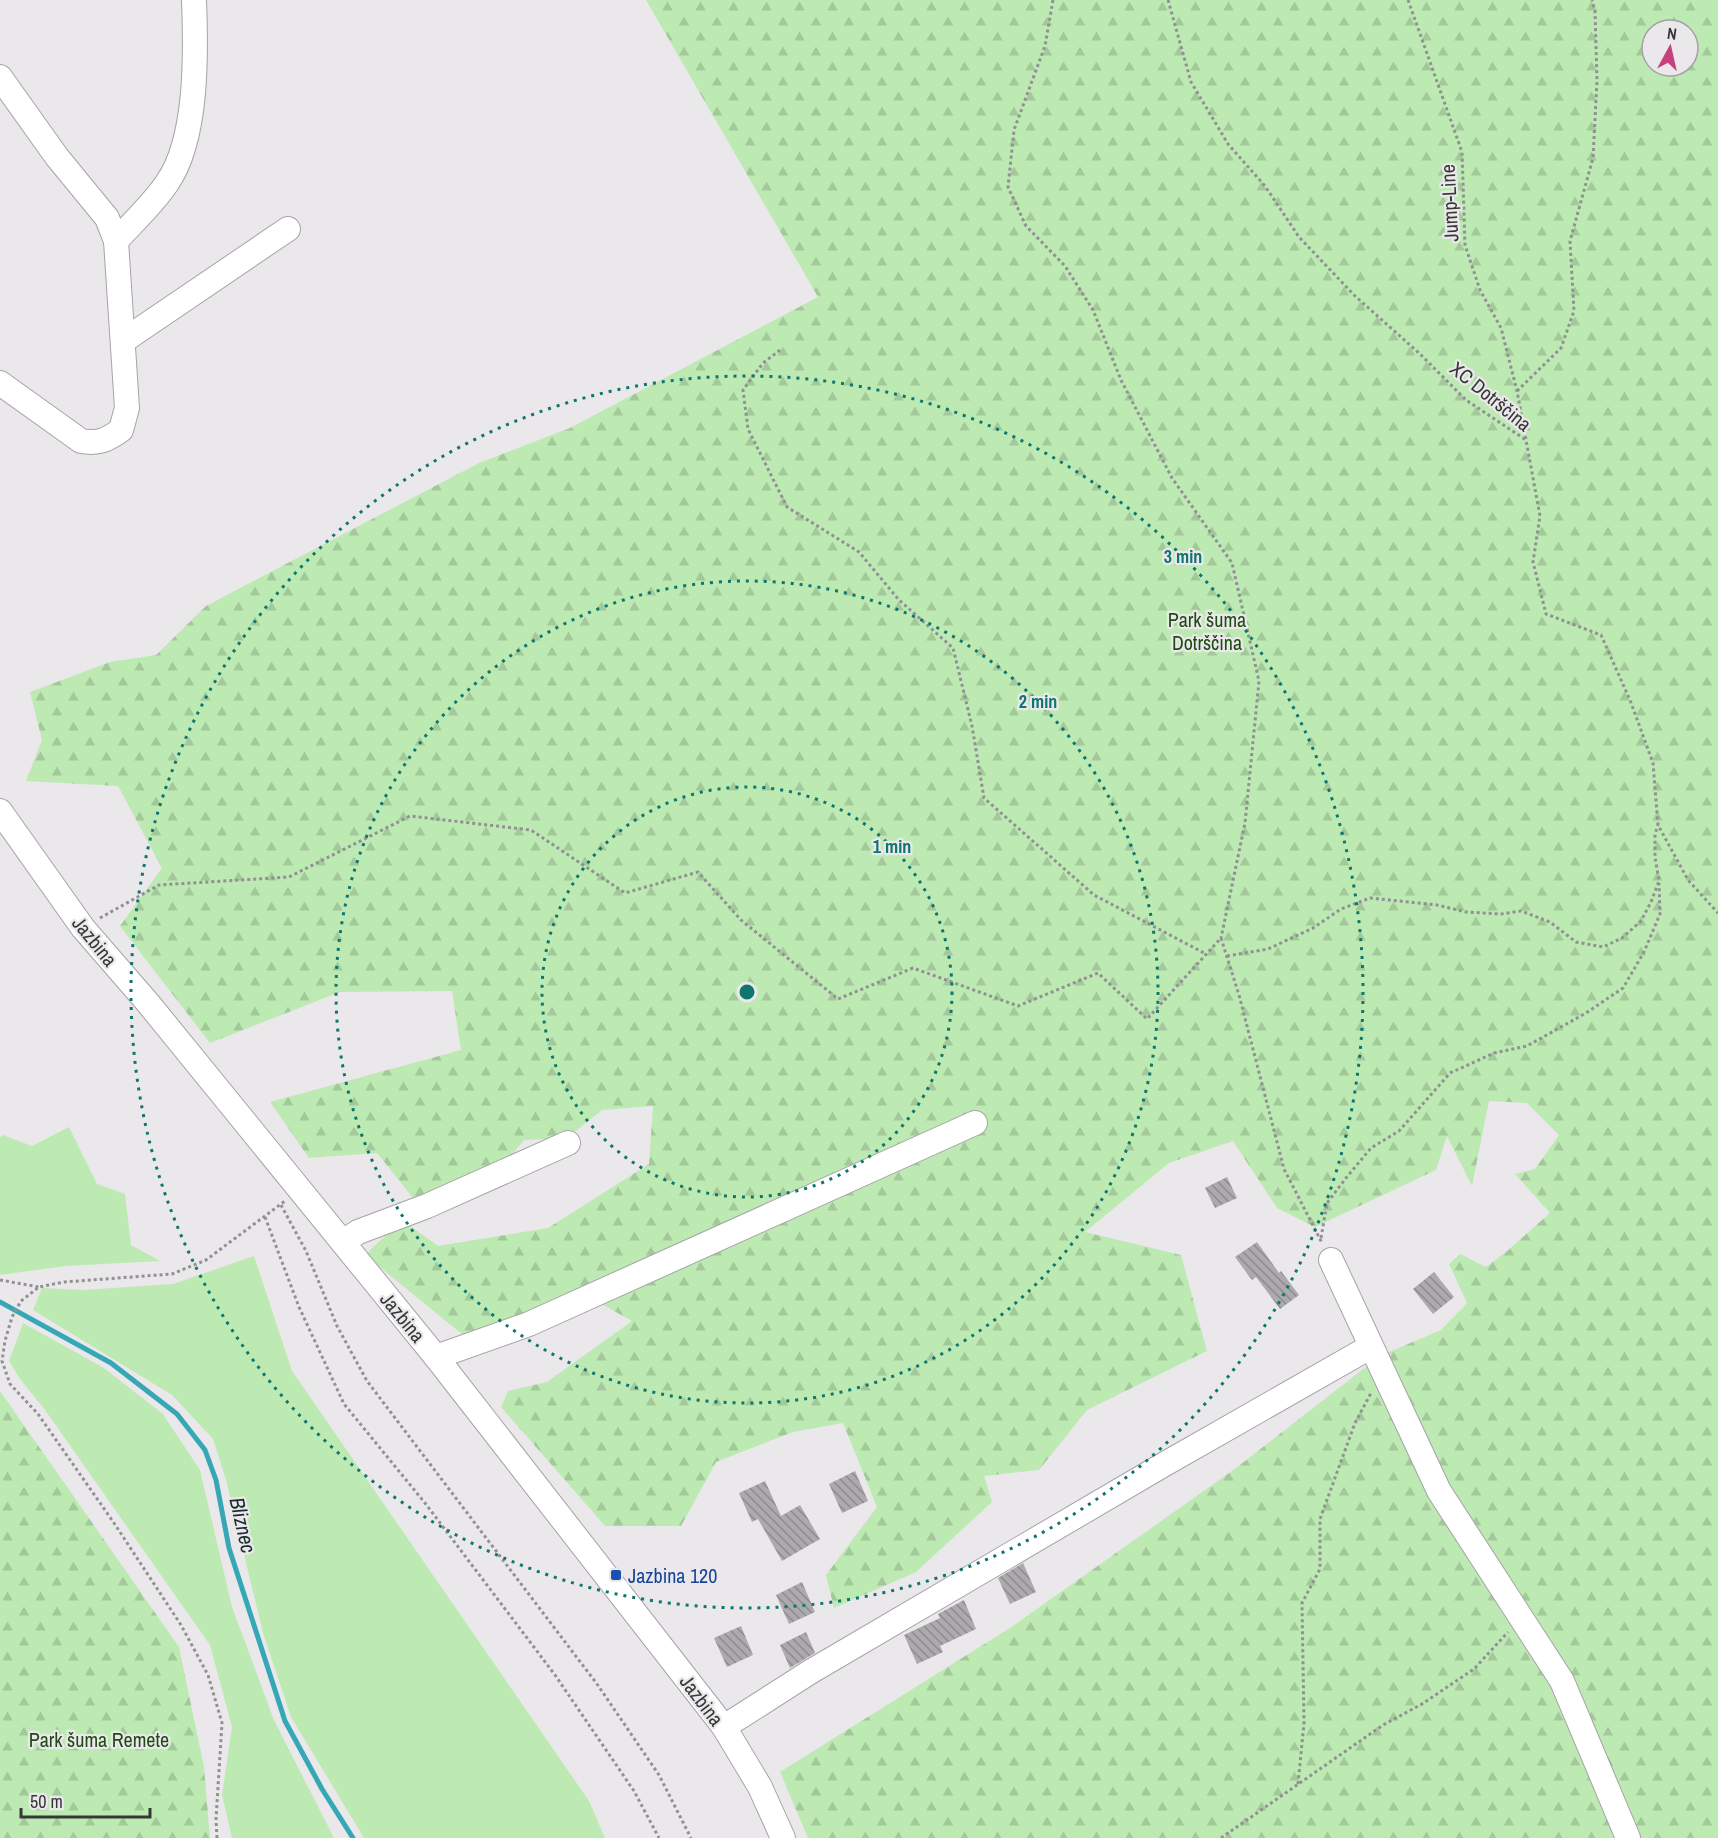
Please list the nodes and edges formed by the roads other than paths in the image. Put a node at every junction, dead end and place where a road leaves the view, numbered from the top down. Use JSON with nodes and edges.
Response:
{"nodes":[{"id":1,"x":194,"y":0,"type":"edge"},
{"id":2,"x":0,"y":77,"type":"edge"},
{"id":3,"x":288,"y":229,"type":"dead end"},
{"id":4,"x":116,"y":241,"type":"junction"},
{"id":5,"x":123,"y":341,"type":"junction"},
{"id":6,"x":0,"y":383,"type":"edge"},
{"id":7,"x":0,"y":811,"type":"edge"},
{"id":8,"x":975,"y":1123,"type":"dead end"},
{"id":9,"x":568,"y":1143,"type":"dead end"},
{"id":10,"x":343,"y":1242,"type":"junction"},
{"id":11,"x":1326,"y":1250,"type":"road end"},
{"id":12,"x":1370,"y":1347,"type":"junction"},
{"id":13,"x":436,"y":1357,"type":"junction"},
{"id":14,"x":724,"y":1727,"type":"junction"},
{"id":15,"x":783,"y":1838,"type":"edge"},
{"id":16,"x":1628,"y":1838,"type":"edge"}],
"edges":[{"from":1,"to":4,"type":"street"},
{"from":2,"to":4,"type":"street"},
{"from":3,"to":5,"type":"street"},
{"from":4,"to":5,"type":"street"},
{"from":5,"to":6,"type":"street"},
{"from":7,"to":10,"type":"street","name":"Jazbina"},
{"from":8,"to":13,"type":"street"},
{"from":9,"to":10,"type":"street"},
{"from":10,"to":13,"type":"street","name":"Jazbina"},
{"from":11,"to":12,"type":"street"},
{"from":12,"to":14,"type":"street"},
{"from":12,"to":16,"type":"street"},
{"from":13,"to":14,"type":"street","name":"Jazbina"},
{"from":14,"to":15,"type":"street","name":"Jazbina"}]}
